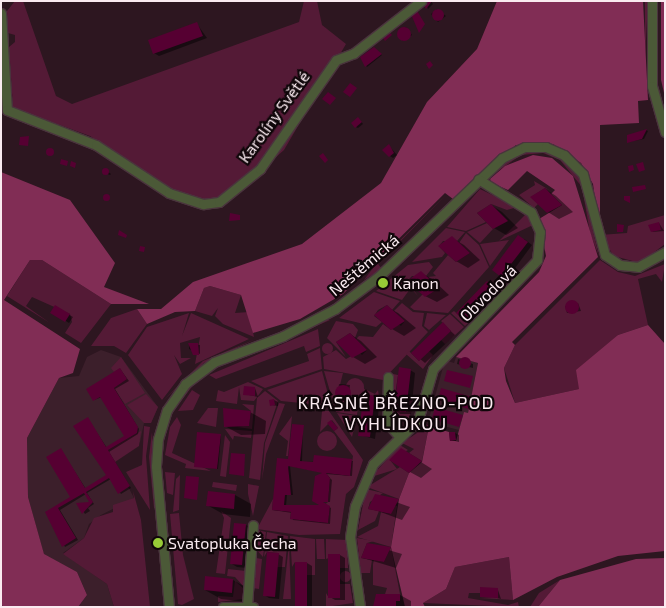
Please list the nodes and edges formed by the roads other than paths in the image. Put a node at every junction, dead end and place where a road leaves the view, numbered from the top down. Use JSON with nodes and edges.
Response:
{"nodes":[{"id":1,"x":421,"y":1,"type":"edge"},
{"id":2,"x":652,"y":1,"type":"edge"},
{"id":3,"x":1,"y":13,"type":"edge"},
{"id":4,"x":4,"y":110,"type":"edge"},
{"id":5,"x":665,"y":132,"type":"edge"},
{"id":6,"x":478,"y":179,"type":"junction"},
{"id":7,"x":665,"y":252,"type":"edge"},
{"id":8,"x":388,"y":377,"type":"dead end"},
{"id":9,"x":400,"y":437,"type":"junction"},
{"id":10,"x":254,"y":526,"type":"dead end"},
{"id":11,"x":250,"y":606,"type":"edge"},
{"id":12,"x":169,"y":607,"type":"edge"},
{"id":13,"x":225,"y":607,"type":"edge"},
{"id":14,"x":360,"y":607,"type":"edge"}],
"edges":[{"from":1,"to":4,"type":"street","name":"Karolíny Světlé"},
{"from":2,"to":5,"type":"street"},
{"from":3,"to":4,"type":"street","name":"Karolíny Světlé"},
{"from":6,"to":7,"type":"street","name":"Neštěmická"},
{"from":6,"to":9,"type":"street","name":"Obvodová"},
{"from":6,"to":12,"type":"street","name":"Neštěmická"},
{"from":8,"to":9,"type":"street"},
{"from":9,"to":14,"type":"street","name":"Obvodová"},
{"from":10,"to":11,"type":"street"},
{"from":11,"to":13,"type":"street"}]}
